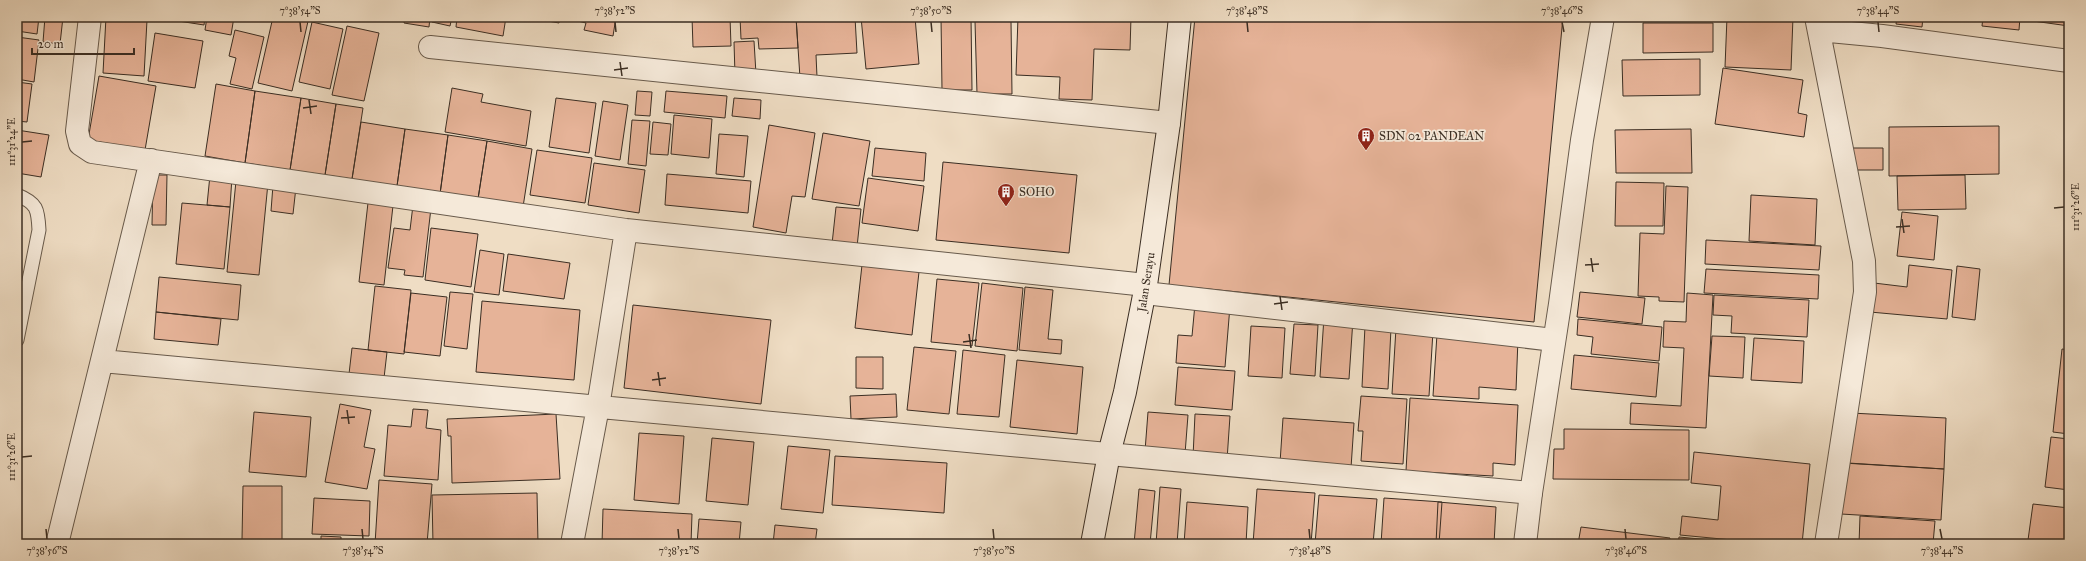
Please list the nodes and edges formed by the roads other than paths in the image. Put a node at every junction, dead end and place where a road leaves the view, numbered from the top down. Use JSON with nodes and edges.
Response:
{"nodes":[{"id":1,"x":90,"y":17,"type":"edge"},
{"id":2,"x":1180,"y":17,"type":"edge"},
{"id":3,"x":1603,"y":17,"type":"edge"},
{"id":4,"x":1817,"y":23,"type":"edge"},
{"id":5,"x":430,"y":47,"type":"dead end"},
{"id":6,"x":2069,"y":61,"type":"edge"},
{"id":7,"x":1169,"y":123,"type":"junction"},
{"id":8,"x":151,"y":160,"type":"junction"},
{"id":9,"x":17,"y":195,"type":"edge"},
{"id":10,"x":626,"y":230,"type":"junction"},
{"id":11,"x":1146,"y":289,"type":"junction"},
{"id":12,"x":17,"y":340,"type":"edge"},
{"id":13,"x":1554,"y":340,"type":"junction"},
{"id":14,"x":102,"y":361,"type":"junction"},
{"id":15,"x":598,"y":407,"type":"junction"},
{"id":16,"x":1109,"y":454,"type":"junction"},
{"id":17,"x":1531,"y":493,"type":"junction"},
{"id":18,"x":56,"y":544,"type":"edge"},
{"id":19,"x":572,"y":544,"type":"edge"},
{"id":20,"x":1092,"y":544,"type":"edge"},
{"id":21,"x":1525,"y":544,"type":"edge"},
{"id":22,"x":1826,"y":544,"type":"edge"}],
"edges":[{"from":1,"to":8,"type":"street"},
{"from":2,"to":7,"type":"street","name":"Jalan Serayu"},
{"from":3,"to":13,"type":"street"},
{"from":4,"to":6,"type":"street"},
{"from":4,"to":22,"type":"street"},
{"from":5,"to":7,"type":"street"},
{"from":7,"to":11,"type":"street","name":"Jalan Serayu"},
{"from":8,"to":10,"type":"street"},
{"from":8,"to":14,"type":"street"},
{"from":9,"to":12,"type":"lane"},
{"from":10,"to":11,"type":"street"},
{"from":10,"to":15,"type":"street"},
{"from":11,"to":13,"type":"street"},
{"from":11,"to":16,"type":"street","name":"Jalan Serayu"},
{"from":13,"to":17,"type":"street"},
{"from":14,"to":15,"type":"street"},
{"from":14,"to":18,"type":"street"},
{"from":15,"to":16,"type":"street"},
{"from":15,"to":19,"type":"street"},
{"from":16,"to":17,"type":"street"},
{"from":16,"to":20,"type":"street","name":"Jalan Serayu"},
{"from":17,"to":21,"type":"street"}]}
